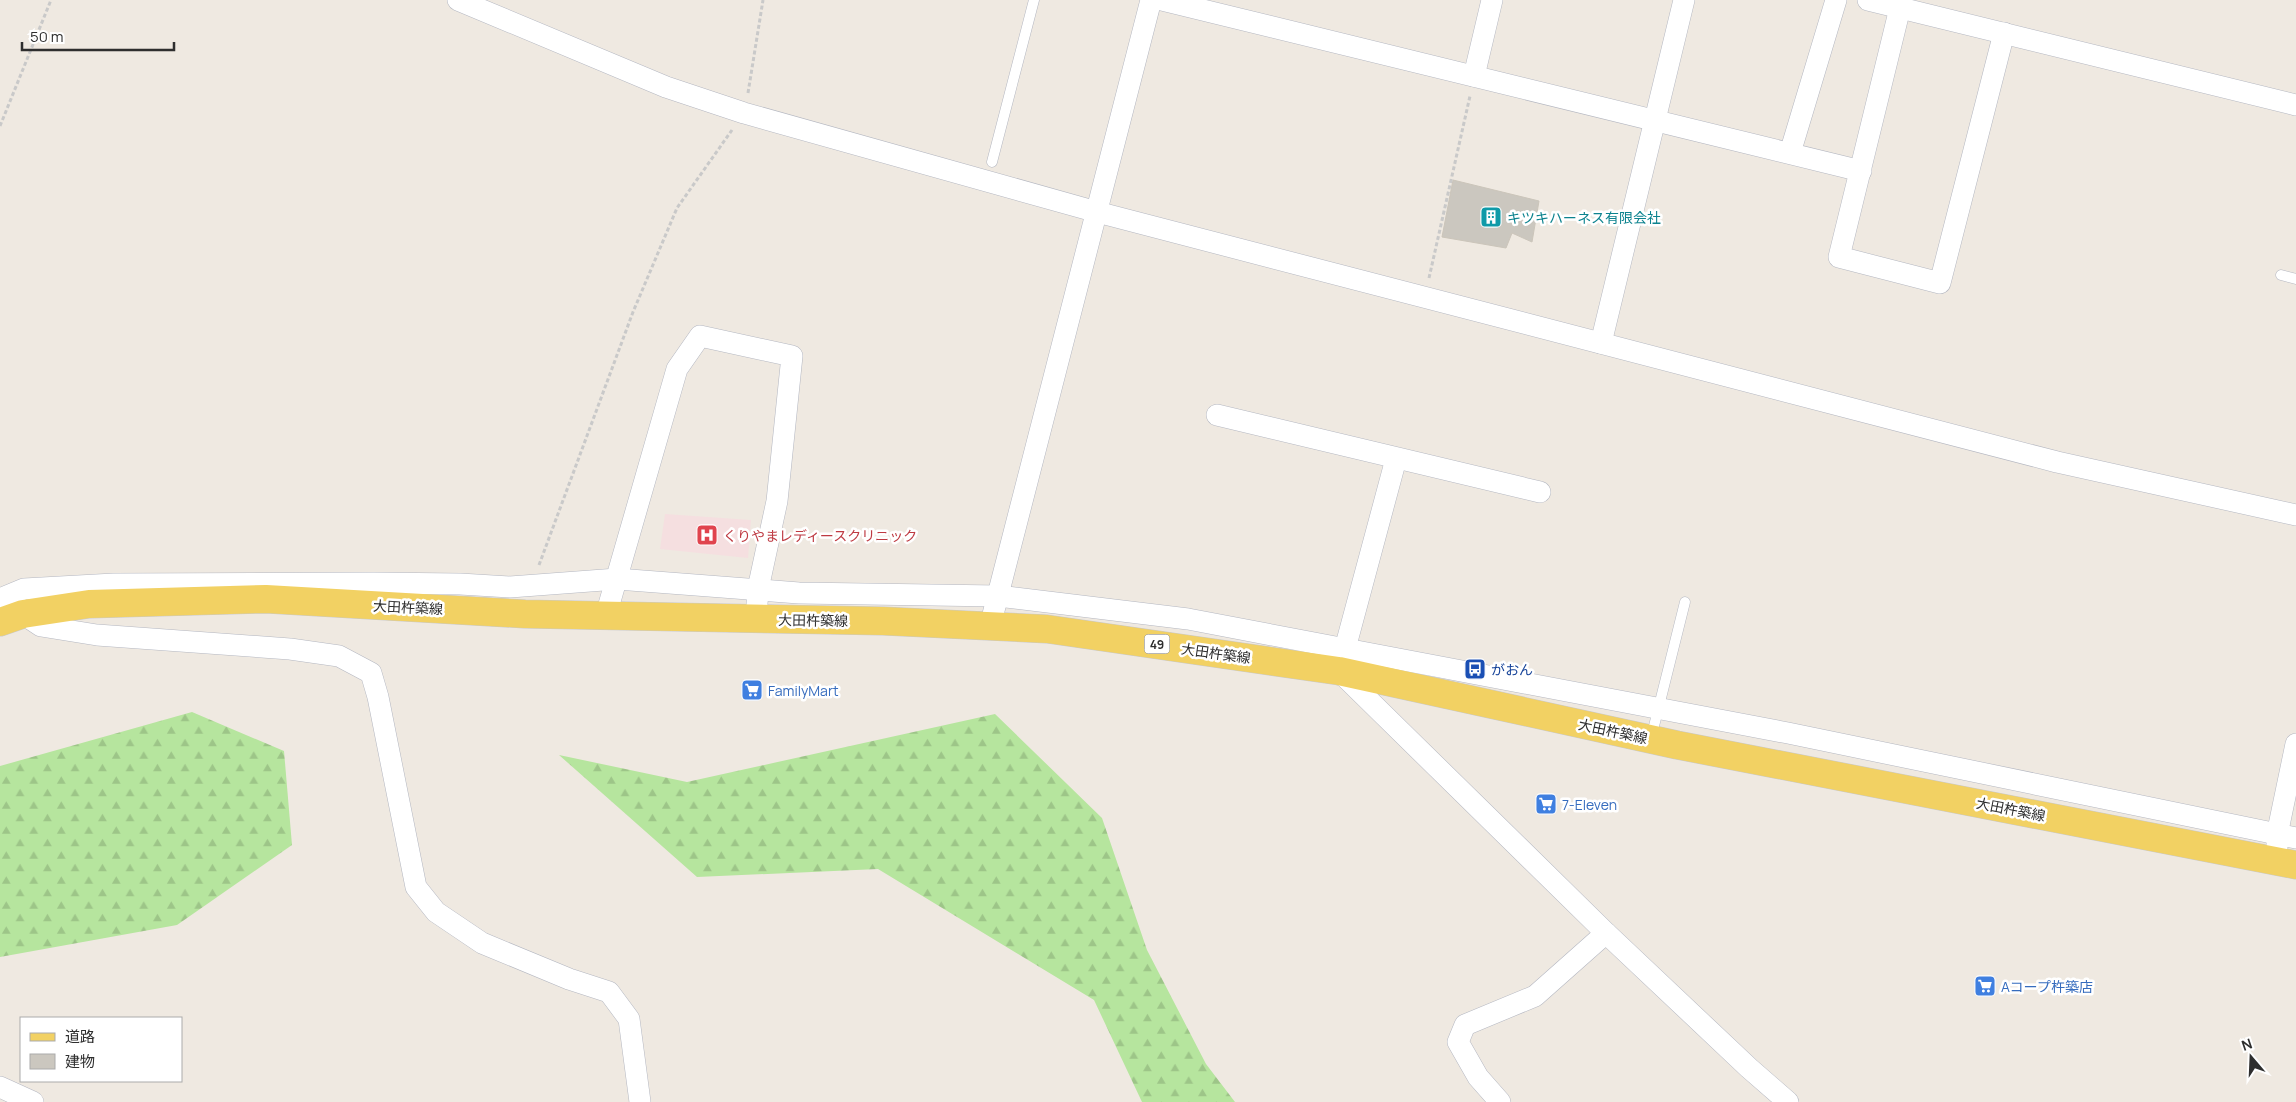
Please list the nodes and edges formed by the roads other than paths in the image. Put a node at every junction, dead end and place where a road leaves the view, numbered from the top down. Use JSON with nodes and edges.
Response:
{"nodes":[{"id":1,"x":458,"y":0,"type":"edge"},
{"id":2,"x":1034,"y":0,"type":"edge"},
{"id":3,"x":1151,"y":0,"type":"edge"},
{"id":4,"x":1162,"y":0,"type":"edge"},
{"id":5,"x":1492,"y":0,"type":"edge"},
{"id":6,"x":1684,"y":0,"type":"edge"},
{"id":7,"x":1836,"y":0,"type":"edge"},
{"id":8,"x":1868,"y":0,"type":"edge"},
{"id":9,"x":1900,"y":8,"type":"junction"},
{"id":10,"x":2004,"y":33,"type":"junction"},
{"id":11,"x":1474,"y":76,"type":"junction"},
{"id":12,"x":2296,"y":105,"type":"edge"},
{"id":13,"x":1655,"y":121,"type":"junction"},
{"id":14,"x":1790,"y":153,"type":"junction"},
{"id":15,"x":992,"y":162,"type":"dead end"},
{"id":16,"x":1861,"y":171,"type":"junction"},
{"id":17,"x":1097,"y":212,"type":"junction"},
{"id":18,"x":2281,"y":274,"type":"dead end"},
{"id":19,"x":2296,"y":278,"type":"edge"},
{"id":20,"x":1601,"y":343,"type":"junction"},
{"id":21,"x":1217,"y":415,"type":"dead end"},
{"id":22,"x":1396,"y":459,"type":"junction"},
{"id":23,"x":1540,"y":492,"type":"dead end"},
{"id":24,"x":2296,"y":515,"type":"edge"},
{"id":25,"x":617,"y":579,"type":"junction"},
{"id":26,"x":758,"y":590,"type":"junction"},
{"id":27,"x":998,"y":596,"type":"junction"},
{"id":28,"x":0,"y":599,"type":"edge"},
{"id":29,"x":1685,"y":602,"type":"dead end"},
{"id":30,"x":606,"y":615,"type":"junction"},
{"id":31,"x":12,"y":618,"type":"edge"},
{"id":32,"x":756,"y":619,"type":"junction"},
{"id":33,"x":990,"y":626,"type":"junction"},
{"id":34,"x":1342,"y":660,"type":"junction"},
{"id":35,"x":1658,"y":708,"type":"junction"},
{"id":36,"x":1650,"y":739,"type":"junction"},
{"id":37,"x":2296,"y":744,"type":"edge"},
{"id":38,"x":2286,"y":836,"type":"edge"},
{"id":39,"x":2286,"y":863,"type":"edge"},
{"id":40,"x":1606,"y":933,"type":"junction"},
{"id":41,"x":0,"y":1087,"type":"edge"},
{"id":42,"x":33,"y":1102,"type":"edge"},
{"id":43,"x":640,"y":1102,"type":"edge"},
{"id":44,"x":1500,"y":1102,"type":"edge"},
{"id":45,"x":1788,"y":1102,"type":"edge"}],
"edges":[{"from":1,"to":17,"type":"street"},
{"from":2,"to":15,"type":"lane"},
{"from":3,"to":17,"type":"street"},
{"from":4,"to":11,"type":"street"},
{"from":5,"to":11,"type":"street"},
{"from":6,"to":13,"type":"street"},
{"from":7,"to":14,"type":"street"},
{"from":8,"to":9,"type":"street"},
{"from":9,"to":10,"type":"street"},
{"from":9,"to":16,"type":"street"},
{"from":10,"to":12,"type":"street"},
{"from":10,"to":16,"type":"street"},
{"from":11,"to":13,"type":"street"},
{"from":13,"to":14,"type":"street"},
{"from":13,"to":20,"type":"street"},
{"from":14,"to":16,"type":"street"},
{"from":17,"to":20,"type":"street"},
{"from":17,"to":27,"type":"street"},
{"from":18,"to":19,"type":"lane"},
{"from":20,"to":24,"type":"street"},
{"from":21,"to":22,"type":"street"},
{"from":22,"to":23,"type":"street"},
{"from":22,"to":34,"type":"street"},
{"from":25,"to":26,"type":"street"},
{"from":25,"to":26,"type":"street"},
{"from":25,"to":28,"type":"street"},
{"from":25,"to":30,"type":"street"},
{"from":26,"to":27,"type":"street"},
{"from":26,"to":32,"type":"street"},
{"from":27,"to":33,"type":"street"},
{"from":27,"to":34,"type":"street"},
{"from":29,"to":35,"type":"lane"},
{"from":30,"to":31,"type":"main road","name":"大田杵築線","number":"49"},
{"from":30,"to":32,"type":"main road","name":"大田杵築線","number":"49"},
{"from":31,"to":43,"type":"street"},
{"from":32,"to":33,"type":"main road","name":"大田杵築線","number":"49"},
{"from":33,"to":34,"type":"main road","name":"大田杵築線","number":"49"},
{"from":34,"to":35,"type":"street"},
{"from":34,"to":36,"type":"main road","name":"大田杵築線","number":"49"},
{"from":34,"to":40,"type":"street"},
{"from":35,"to":36,"type":"lane"},
{"from":35,"to":38,"type":"street"},
{"from":36,"to":39,"type":"main road","name":"大田杵築線","number":"49"},
{"from":37,"to":38,"type":"street"},
{"from":38,"to":39,"type":"street"},
{"from":40,"to":44,"type":"street"},
{"from":40,"to":45,"type":"street"},
{"from":41,"to":42,"type":"street"}]}
